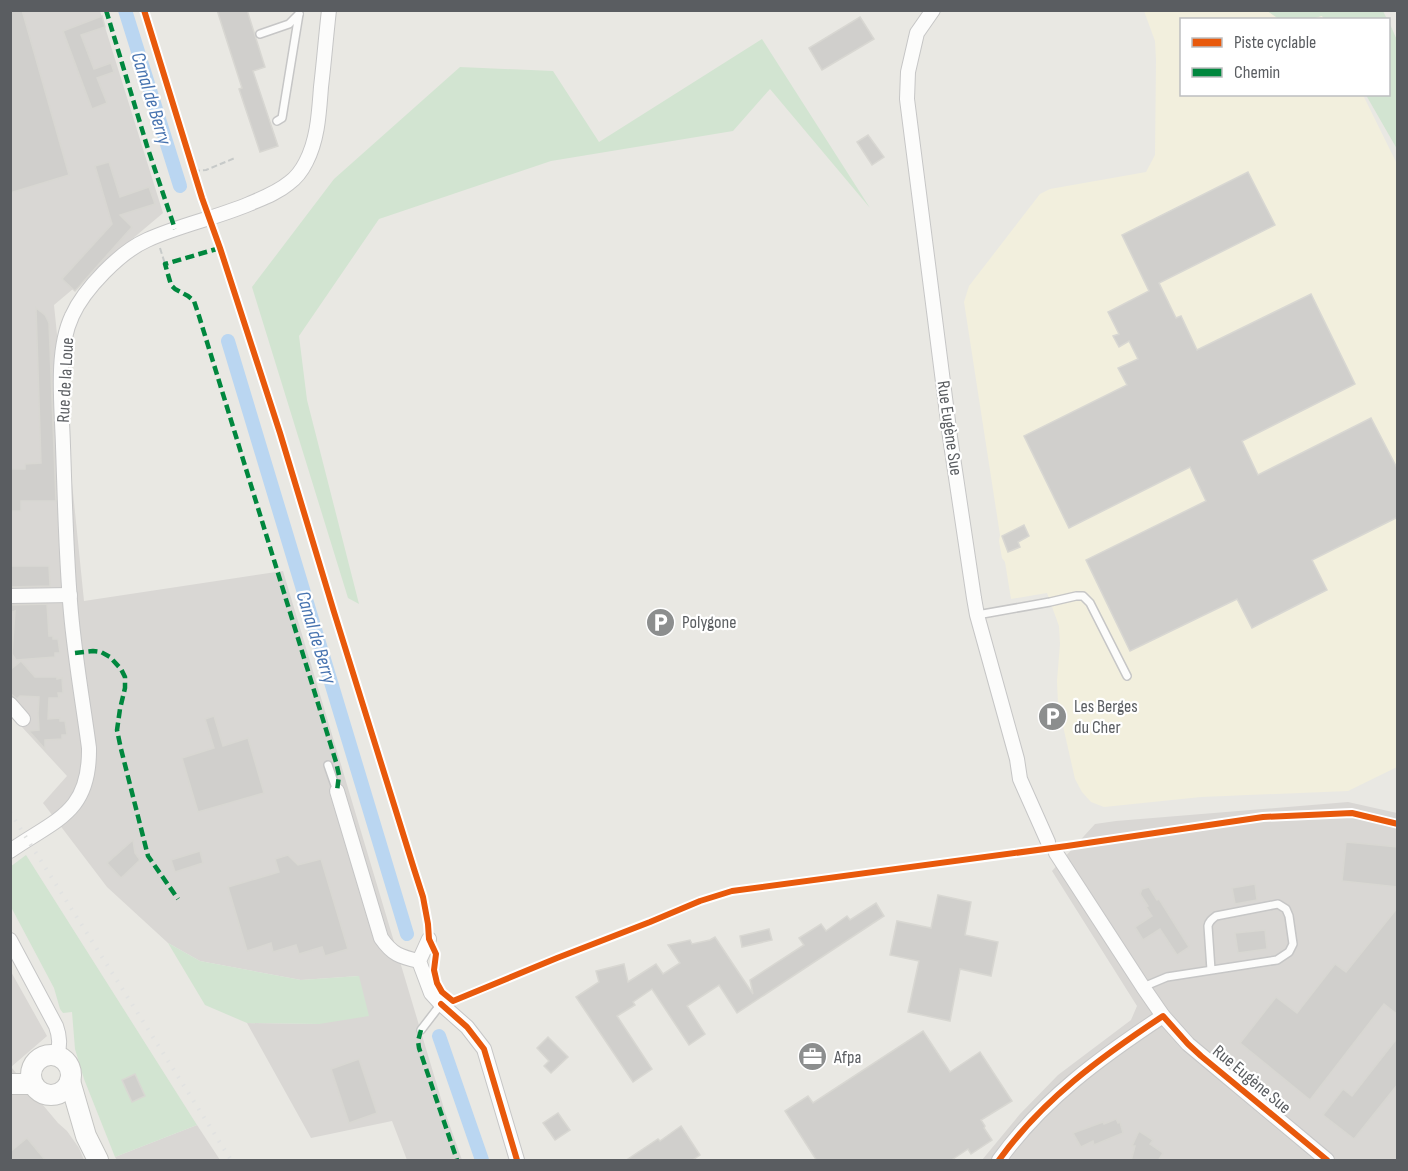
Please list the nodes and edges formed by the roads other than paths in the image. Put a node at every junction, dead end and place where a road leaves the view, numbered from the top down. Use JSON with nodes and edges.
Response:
{"nodes":[{"id":1,"x":329,"y":10,"type":"edge"},
{"id":2,"x":933,"y":10,"type":"edge"},
{"id":3,"x":301,"y":12,"type":"edge"},
{"id":4,"x":260,"y":34,"type":"dead end"},
{"id":5,"x":278,"y":121,"type":"dead end"},
{"id":6,"x":10,"y":596,"type":"edge"},
{"id":7,"x":69,"y":596,"type":"junction"},
{"id":8,"x":977,"y":615,"type":"junction"},
{"id":9,"x":1127,"y":676,"type":"dead end"},
{"id":10,"x":10,"y":704,"type":"edge"},
{"id":11,"x":23,"y":719,"type":"dead end"},
{"id":12,"x":328,"y":765,"type":"dead end"},
{"id":13,"x":337,"y":791,"type":"joint"},
{"id":14,"x":10,"y":851,"type":"edge"},
{"id":15,"x":429,"y":939,"type":"dead end"},
{"id":16,"x":10,"y":940,"type":"edge"},
{"id":17,"x":419,"y":961,"type":"junction"},
{"id":18,"x":1211,"y":970,"type":"junction"},
{"id":19,"x":1143,"y":987,"type":"junction"},
{"id":20,"x":441,"y":1005,"type":"junction"},
{"id":21,"x":1163,"y":1016,"type":"junction"},
{"id":22,"x":421,"y":1030,"type":"dead end"},
{"id":23,"x":57,"y":1057,"type":"junction"},
{"id":24,"x":10,"y":1076,"type":"edge"},
{"id":25,"x":32,"y":1078,"type":"junction"},
{"id":26,"x":69,"y":1081,"type":"junction"},
{"id":27,"x":10,"y":1084,"type":"edge"},
{"id":28,"x":52,"y":1095,"type":"junction"},
{"id":29,"x":86,"y":1136,"type":"junction"},
{"id":30,"x":98,"y":1161,"type":"edge"},
{"id":31,"x":517,"y":1161,"type":"edge"},
{"id":32,"x":999,"y":1161,"type":"edge"},
{"id":33,"x":1327,"y":1161,"type":"edge"}],
"edges":[{"from":1,"to":7,"type":"street","name":"Rue de la Loue"},
{"from":2,"to":8,"type":"street","name":"Rue Eugène Sue"},
{"from":3,"to":4,"type":"lane"},
{"from":3,"to":5,"type":"lane"},
{"from":6,"to":7,"type":"street"},
{"from":7,"to":14,"type":"street","name":"Rue de la Loue"},
{"from":8,"to":9,"type":"lane"},
{"from":8,"to":19,"type":"street","name":"Rue Eugène Sue"},
{"from":10,"to":11,"type":"street"},
{"from":12,"to":13,"type":"lane"},
{"from":13,"to":17,"type":"street"},
{"from":15,"to":17,"type":"street"},
{"from":16,"to":23,"type":"street"},
{"from":17,"to":20,"type":"street"},
{"from":18,"to":18,"type":"lane"},
{"from":18,"to":19,"type":"lane"},
{"from":19,"to":21,"type":"street","name":"Rue Eugène Sue"},
{"from":20,"to":22,"type":"lane"},
{"from":20,"to":31,"type":"street"},
{"from":21,"to":32,"type":"street"},
{"from":21,"to":33,"type":"street","name":"Rue Eugène Sue"},
{"from":23,"to":25,"type":"main road"},
{"from":23,"to":26,"type":"main road"},
{"from":24,"to":25,"type":"main road"},
{"from":25,"to":27,"type":"main road"},
{"from":25,"to":28,"type":"main road"},
{"from":26,"to":28,"type":"main road"},
{"from":26,"to":29,"type":"main road"},
{"from":28,"to":29,"type":"main road"},
{"from":29,"to":30,"type":"main road"}]}
